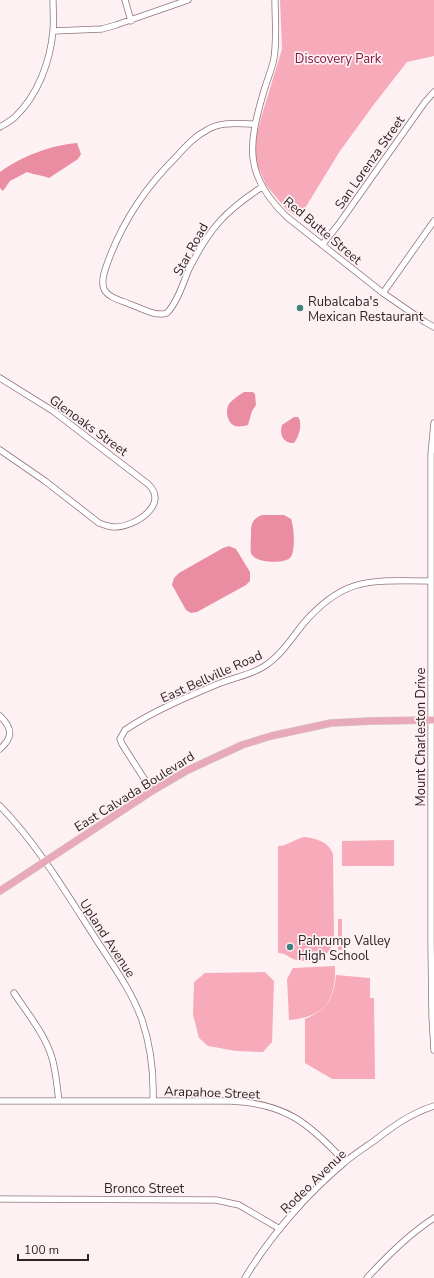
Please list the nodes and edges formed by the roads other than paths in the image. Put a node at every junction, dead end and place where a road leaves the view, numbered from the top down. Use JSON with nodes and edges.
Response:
{"nodes":[{"id":1,"x":53,"y":0,"type":"edge"},
{"id":2,"x":125,"y":0,"type":"edge"},
{"id":3,"x":188,"y":0,"type":"edge"},
{"id":4,"x":275,"y":0,"type":"edge"},
{"id":5,"x":131,"y":21,"type":"junction"},
{"id":6,"x":53,"y":31,"type":"junction"},
{"id":7,"x":434,"y":92,"type":"edge"},
{"id":8,"x":254,"y":124,"type":"junction"},
{"id":9,"x":0,"y":127,"type":"edge"},
{"id":10,"x":262,"y":187,"type":"junction"},
{"id":11,"x":434,"y":221,"type":"edge"},
{"id":12,"x":322,"y":245,"type":"junction"},
{"id":13,"x":383,"y":292,"type":"junction"},
{"id":14,"x":434,"y":326,"type":"edge"},
{"id":15,"x":0,"y":378,"type":"edge"},
{"id":16,"x":434,"y":423,"type":"edge"},
{"id":17,"x":0,"y":450,"type":"edge"},
{"id":18,"x":433,"y":531,"type":"edge"},
{"id":19,"x":432,"y":581,"type":"junction"},
{"id":20,"x":0,"y":716,"type":"edge"},
{"id":21,"x":433,"y":720,"type":"edge"},
{"id":22,"x":0,"y":749,"type":"edge"},
{"id":23,"x":152,"y":791,"type":"junction"},
{"id":24,"x":0,"y":806,"type":"edge"},
{"id":25,"x":46,"y":861,"type":"junction"},
{"id":26,"x":0,"y":891,"type":"edge"},
{"id":27,"x":14,"y":993,"type":"dead end"},
{"id":28,"x":434,"y":1050,"type":"edge"},
{"id":29,"x":0,"y":1101,"type":"edge"},
{"id":30,"x":59,"y":1101,"type":"junction"},
{"id":31,"x":153,"y":1101,"type":"junction"},
{"id":32,"x":434,"y":1106,"type":"edge"},
{"id":33,"x":345,"y":1162,"type":"junction"},
{"id":34,"x":0,"y":1199,"type":"edge"},
{"id":35,"x":434,"y":1218,"type":"edge"},
{"id":36,"x":280,"y":1229,"type":"junction"},
{"id":37,"x":245,"y":1278,"type":"edge"},
{"id":38,"x":367,"y":1278,"type":"edge"}],
"edges":[{"from":1,"to":6,"type":"street"},
{"from":2,"to":5,"type":"street"},
{"from":3,"to":5,"type":"street"},
{"from":4,"to":8,"type":"street","name":"Red Butte Street"},
{"from":5,"to":6,"type":"street"},
{"from":6,"to":9,"type":"street"},
{"from":7,"to":12,"type":"street","name":"San Lorenza Street"},
{"from":8,"to":10,"type":"street","name":"Red Butte Street"},
{"from":8,"to":10,"type":"street","name":"Star Road"},
{"from":10,"to":12,"type":"street","name":"Red Butte Street"},
{"from":11,"to":13,"type":"street"},
{"from":12,"to":13,"type":"street","name":"Red Butte Street"},
{"from":13,"to":14,"type":"street","name":"Red Butte Street"},
{"from":15,"to":17,"type":"street","name":"Glenoaks Street"},
{"from":16,"to":18,"type":"street","name":"Mount Charleston Drive"},
{"from":18,"to":19,"type":"street","name":"Mount Charleston Drive"},
{"from":19,"to":21,"type":"street","name":"Mount Charleston Drive"},
{"from":19,"to":23,"type":"street","name":"East Bellville Road"},
{"from":20,"to":22,"type":"street"},
{"from":21,"to":23,"type":"main road","name":"East Calvada Boulevard"},
{"from":21,"to":28,"type":"street","name":"Mount Charleston Drive"},
{"from":23,"to":25,"type":"main road","name":"East Calvada Boulevard"},
{"from":24,"to":25,"type":"street","name":"Upland Avenue"},
{"from":25,"to":26,"type":"main road","name":"East Calvada Boulevard"},
{"from":25,"to":31,"type":"street","name":"Upland Avenue"},
{"from":27,"to":30,"type":"street"},
{"from":29,"to":30,"type":"street","name":"Arapahoe Street"},
{"from":30,"to":31,"type":"street","name":"Arapahoe Street"},
{"from":31,"to":33,"type":"street","name":"Arapahoe Street"},
{"from":32,"to":33,"type":"street","name":"Rodeo Avenue"},
{"from":33,"to":36,"type":"street","name":"Rodeo Avenue"},
{"from":34,"to":36,"type":"street","name":"Bronco Street"},
{"from":35,"to":38,"type":"street"},
{"from":36,"to":37,"type":"street","name":"Rodeo Avenue"}]}
